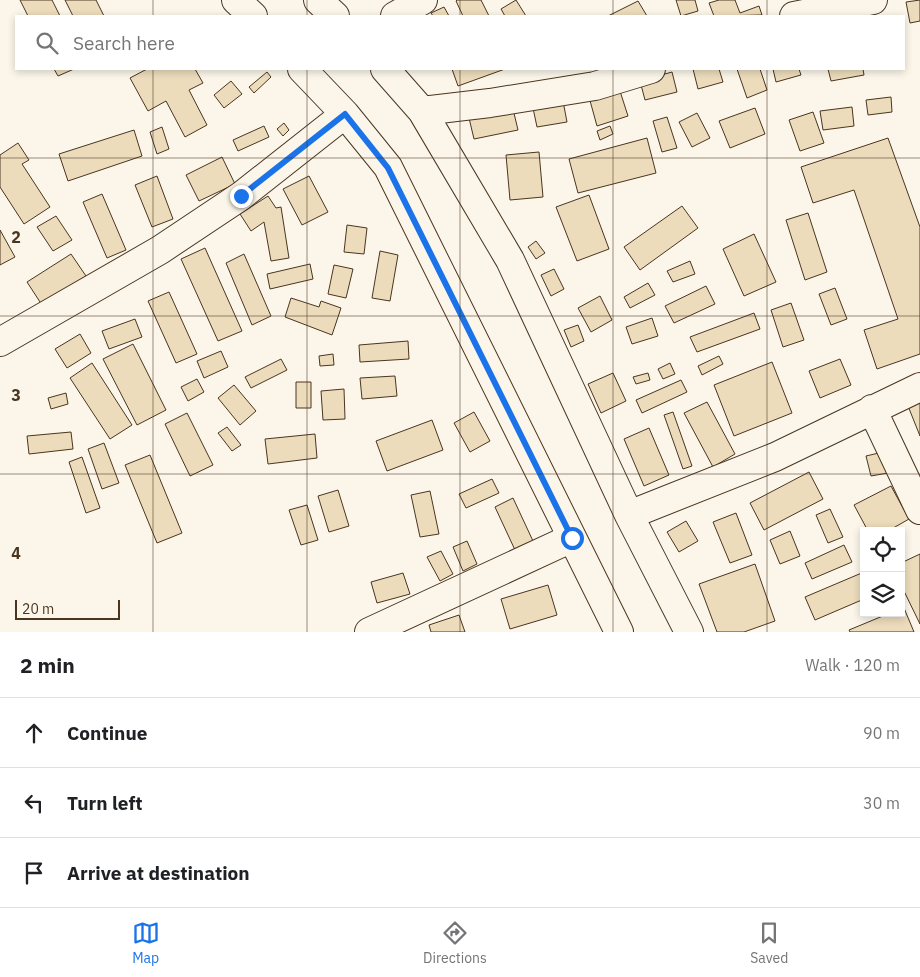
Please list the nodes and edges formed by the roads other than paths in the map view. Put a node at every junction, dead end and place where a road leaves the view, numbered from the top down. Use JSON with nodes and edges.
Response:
{"nodes":[{"id":1,"x":236,"y":0,"type":"edge"},
{"id":2,"x":318,"y":0,"type":"edge"},
{"id":3,"x":424,"y":0,"type":"edge"},
{"id":4,"x":873,"y":0,"type":"edge"},
{"id":5,"x":252,"y":15,"type":"edge"},
{"id":6,"x":334,"y":15,"type":"edge"},
{"id":7,"x":397,"y":15,"type":"edge"},
{"id":8,"x":799,"y":15,"type":"edge"},
{"id":9,"x":303,"y":70,"type":"edge"},
{"id":10,"x":386,"y":70,"type":"edge"},
{"id":11,"x":648,"y":70,"type":"edge"},
{"id":12,"x":422,"y":111,"type":"junction"},
{"id":13,"x":345,"y":114,"type":"junction"},
{"id":14,"x":0,"y":342,"type":"edge"},
{"id":15,"x":920,"y":387,"type":"edge"},
{"id":16,"x":872,"y":409,"type":"junction"},
{"id":17,"x":920,"y":510,"type":"edge"},
{"id":18,"x":629,"y":515,"type":"junction"},
{"id":19,"x":572,"y":538,"type":"junction"},
{"id":20,"x":369,"y":632,"type":"edge"},
{"id":21,"x":618,"y":632,"type":"edge"},
{"id":22,"x":689,"y":632,"type":"edge"}],
"edges":[{"from":1,"to":5,"type":"street"},
{"from":2,"to":6,"type":"street"},
{"from":3,"to":7,"type":"street"},
{"from":4,"to":8,"type":"street"},
{"from":9,"to":13,"type":"street"},
{"from":10,"to":12,"type":"street"},
{"from":11,"to":12,"type":"street"},
{"from":12,"to":18,"type":"street"},
{"from":13,"to":14,"type":"street"},
{"from":13,"to":19,"type":"street"},
{"from":15,"to":16,"type":"street"},
{"from":16,"to":17,"type":"street"},
{"from":16,"to":18,"type":"street"},
{"from":18,"to":22,"type":"street"},
{"from":19,"to":20,"type":"street"},
{"from":19,"to":21,"type":"street"}]}
